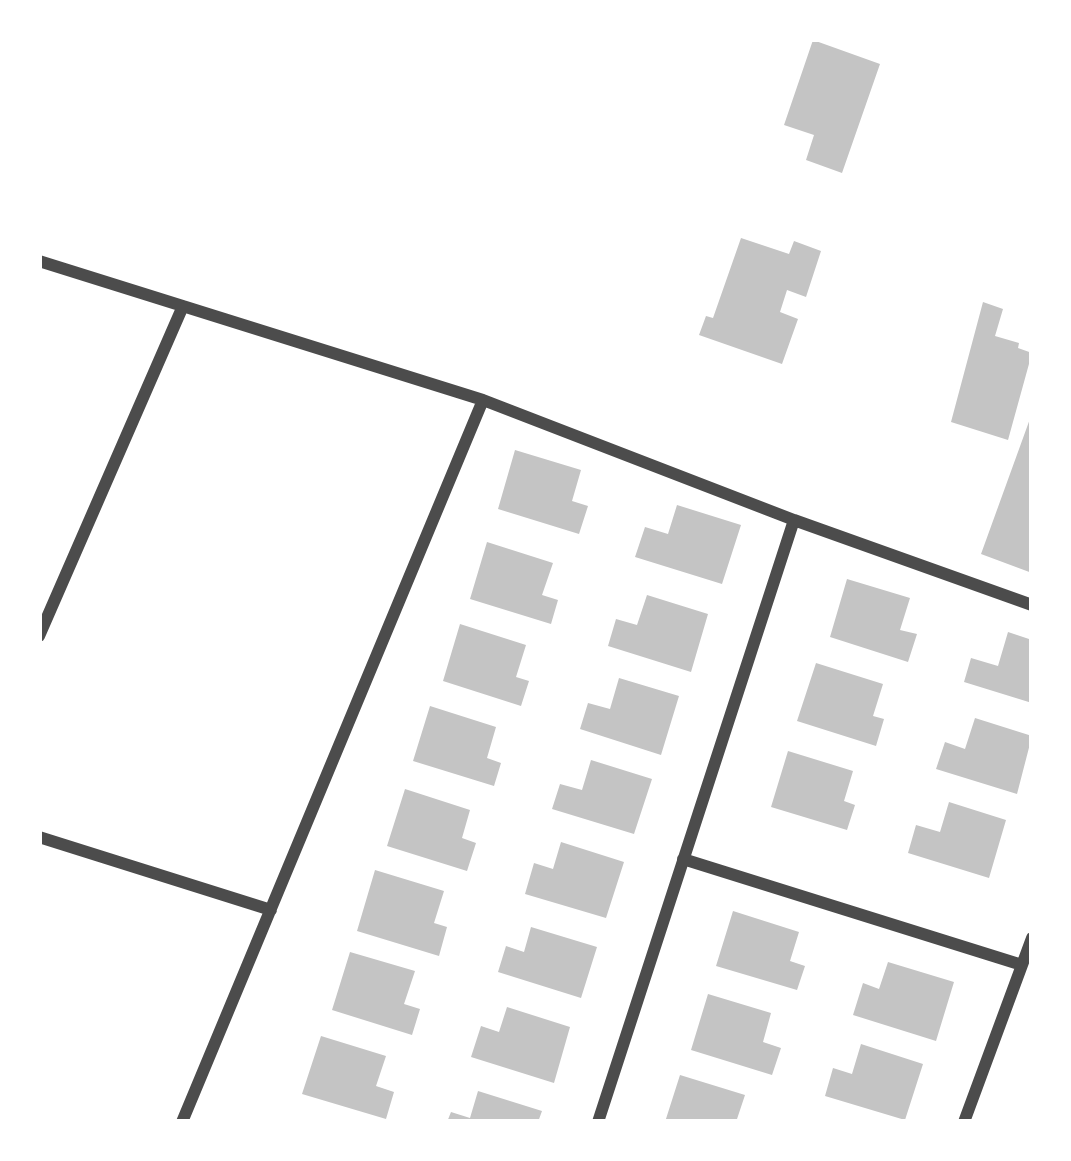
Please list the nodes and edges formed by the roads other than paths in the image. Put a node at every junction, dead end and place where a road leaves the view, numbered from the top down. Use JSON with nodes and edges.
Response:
{"nodes":[{"id":1,"x":39,"y":262,"type":"edge"},
{"id":2,"x":183,"y":306,"type":"junction"},
{"id":3,"x":483,"y":400,"type":"junction"},
{"id":4,"x":794,"y":520,"type":"junction"},
{"id":5,"x":1032,"y":604,"type":"edge"},
{"id":6,"x":39,"y":636,"type":"edge"},
{"id":7,"x":39,"y":837,"type":"edge"},
{"id":8,"x":683,"y":859,"type":"junction"},
{"id":9,"x":271,"y":910,"type":"junction"},
{"id":10,"x":1032,"y":938,"type":"edge"},
{"id":11,"x":1022,"y":965,"type":"junction"},
{"id":12,"x":182,"y":1122,"type":"edge"},
{"id":13,"x":598,"y":1122,"type":"edge"},
{"id":14,"x":964,"y":1122,"type":"edge"}],
"edges":[{"from":1,"to":2,"type":"street"},
{"from":2,"to":3,"type":"street"},
{"from":2,"to":6,"type":"street"},
{"from":3,"to":4,"type":"street"},
{"from":3,"to":9,"type":"street"},
{"from":4,"to":5,"type":"street"},
{"from":4,"to":8,"type":"street"},
{"from":7,"to":9,"type":"street"},
{"from":8,"to":11,"type":"street"},
{"from":8,"to":13,"type":"street"},
{"from":9,"to":12,"type":"street"},
{"from":10,"to":11,"type":"street"},
{"from":11,"to":14,"type":"street"}]}
